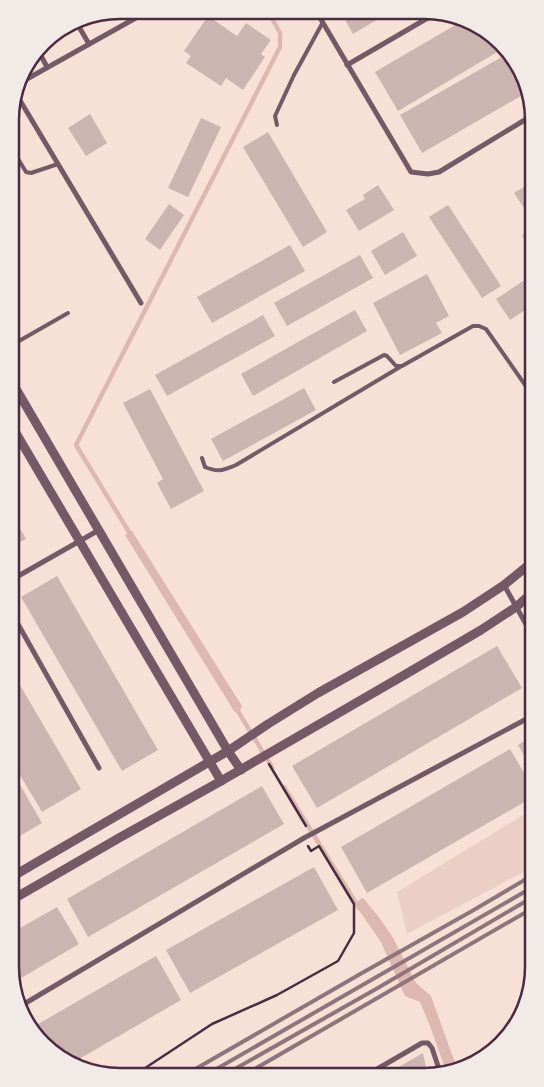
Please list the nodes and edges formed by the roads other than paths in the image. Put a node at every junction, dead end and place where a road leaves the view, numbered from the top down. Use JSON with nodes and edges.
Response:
{"nodes":[{"id":1,"x":134,"y":19,"type":"edge"},
{"id":2,"x":321,"y":19,"type":"edge"},
{"id":3,"x":426,"y":19,"type":"edge"},
{"id":4,"x":323,"y":22,"type":"junction"},
{"id":5,"x":79,"y":27,"type":"edge"},
{"id":6,"x":89,"y":44,"type":"junction"},
{"id":7,"x":41,"y":56,"type":"edge"},
{"id":8,"x":347,"y":65,"type":"junction"},
{"id":9,"x":47,"y":67,"type":"junction"},
{"id":10,"x":27,"y":79,"type":"edge"},
{"id":11,"x":21,"y":102,"type":"edge"},
{"id":12,"x":525,"y":120,"type":"edge"},
{"id":13,"x":277,"y":125,"type":"dead end"},
{"id":14,"x":19,"y":160,"type":"edge"},
{"id":15,"x":58,"y":164,"type":"junction"},
{"id":16,"x":141,"y":303,"type":"dead end"},
{"id":17,"x":68,"y":312,"type":"dead end"},
{"id":18,"x":19,"y":341,"type":"edge"},
{"id":19,"x":402,"y":366,"type":"junction"},
{"id":20,"x":334,"y":382,"type":"dead end"},
{"id":21,"x":525,"y":385,"type":"edge"},
{"id":22,"x":19,"y":394,"type":"edge"},
{"id":23,"x":19,"y":438,"type":"edge"},
{"id":24,"x":202,"y":458,"type":"dead end"},
{"id":25,"x":99,"y":530,"type":"junction"},
{"id":26,"x":79,"y":542,"type":"junction"},
{"id":27,"x":525,"y":568,"type":"edge"},
{"id":28,"x":19,"y":576,"type":"edge"},
{"id":29,"x":504,"y":585,"type":"junction"},
{"id":30,"x":525,"y":599,"type":"edge"},
{"id":31,"x":516,"y":607,"type":"junction"},
{"id":32,"x":525,"y":623,"type":"edge"},
{"id":33,"x":19,"y":626,"type":"edge"},
{"id":34,"x":525,"y":720,"type":"edge"},
{"id":35,"x":228,"y":751,"type":"junction"},
{"id":36,"x":209,"y":762,"type":"junction"},
{"id":37,"x":100,"y":768,"type":"dead end"},
{"id":38,"x":241,"y":770,"type":"junction"},
{"id":39,"x":221,"y":782,"type":"junction"},
{"id":40,"x":19,"y":872,"type":"edge"},
{"id":41,"x":19,"y":896,"type":"edge"},
{"id":42,"x":25,"y":1003,"type":"edge"},
{"id":43,"x":438,"y":1067,"type":"edge"},
{"id":44,"x":379,"y":1068,"type":"edge"}],
"edges":[{"from":1,"to":6,"type":"street"},
{"from":2,"to":4,"type":"street"},
{"from":3,"to":8,"type":"street"},
{"from":4,"to":8,"type":"street"},
{"from":4,"to":13,"type":"lane"},
{"from":5,"to":6,"type":"street"},
{"from":6,"to":9,"type":"street"},
{"from":7,"to":9,"type":"street"},
{"from":8,"to":12,"type":"street"},
{"from":9,"to":10,"type":"street"},
{"from":11,"to":15,"type":"street"},
{"from":14,"to":15,"type":"lane"},
{"from":15,"to":16,"type":"street"},
{"from":17,"to":18,"type":"lane"},
{"from":19,"to":20,"type":"lane"},
{"from":19,"to":21,"type":"lane"},
{"from":19,"to":24,"type":"lane"},
{"from":22,"to":25,"type":"street"},
{"from":23,"to":26,"type":"street"},
{"from":25,"to":26,"type":"street"},
{"from":25,"to":35,"type":"street"},
{"from":26,"to":28,"type":"street"},
{"from":26,"to":36,"type":"street"},
{"from":27,"to":29,"type":"street"},
{"from":29,"to":31,"type":"street"},
{"from":29,"to":35,"type":"street"},
{"from":30,"to":31,"type":"street"},
{"from":31,"to":32,"type":"street"},
{"from":31,"to":38,"type":"street"},
{"from":33,"to":37,"type":"street"},
{"from":34,"to":42,"type":"street"},
{"from":35,"to":36,"type":"street"},
{"from":35,"to":38,"type":"street"},
{"from":36,"to":39,"type":"street"},
{"from":36,"to":40,"type":"street"},
{"from":38,"to":39,"type":"street"},
{"from":39,"to":41,"type":"street"},
{"from":43,"to":44,"type":"street"}]}
